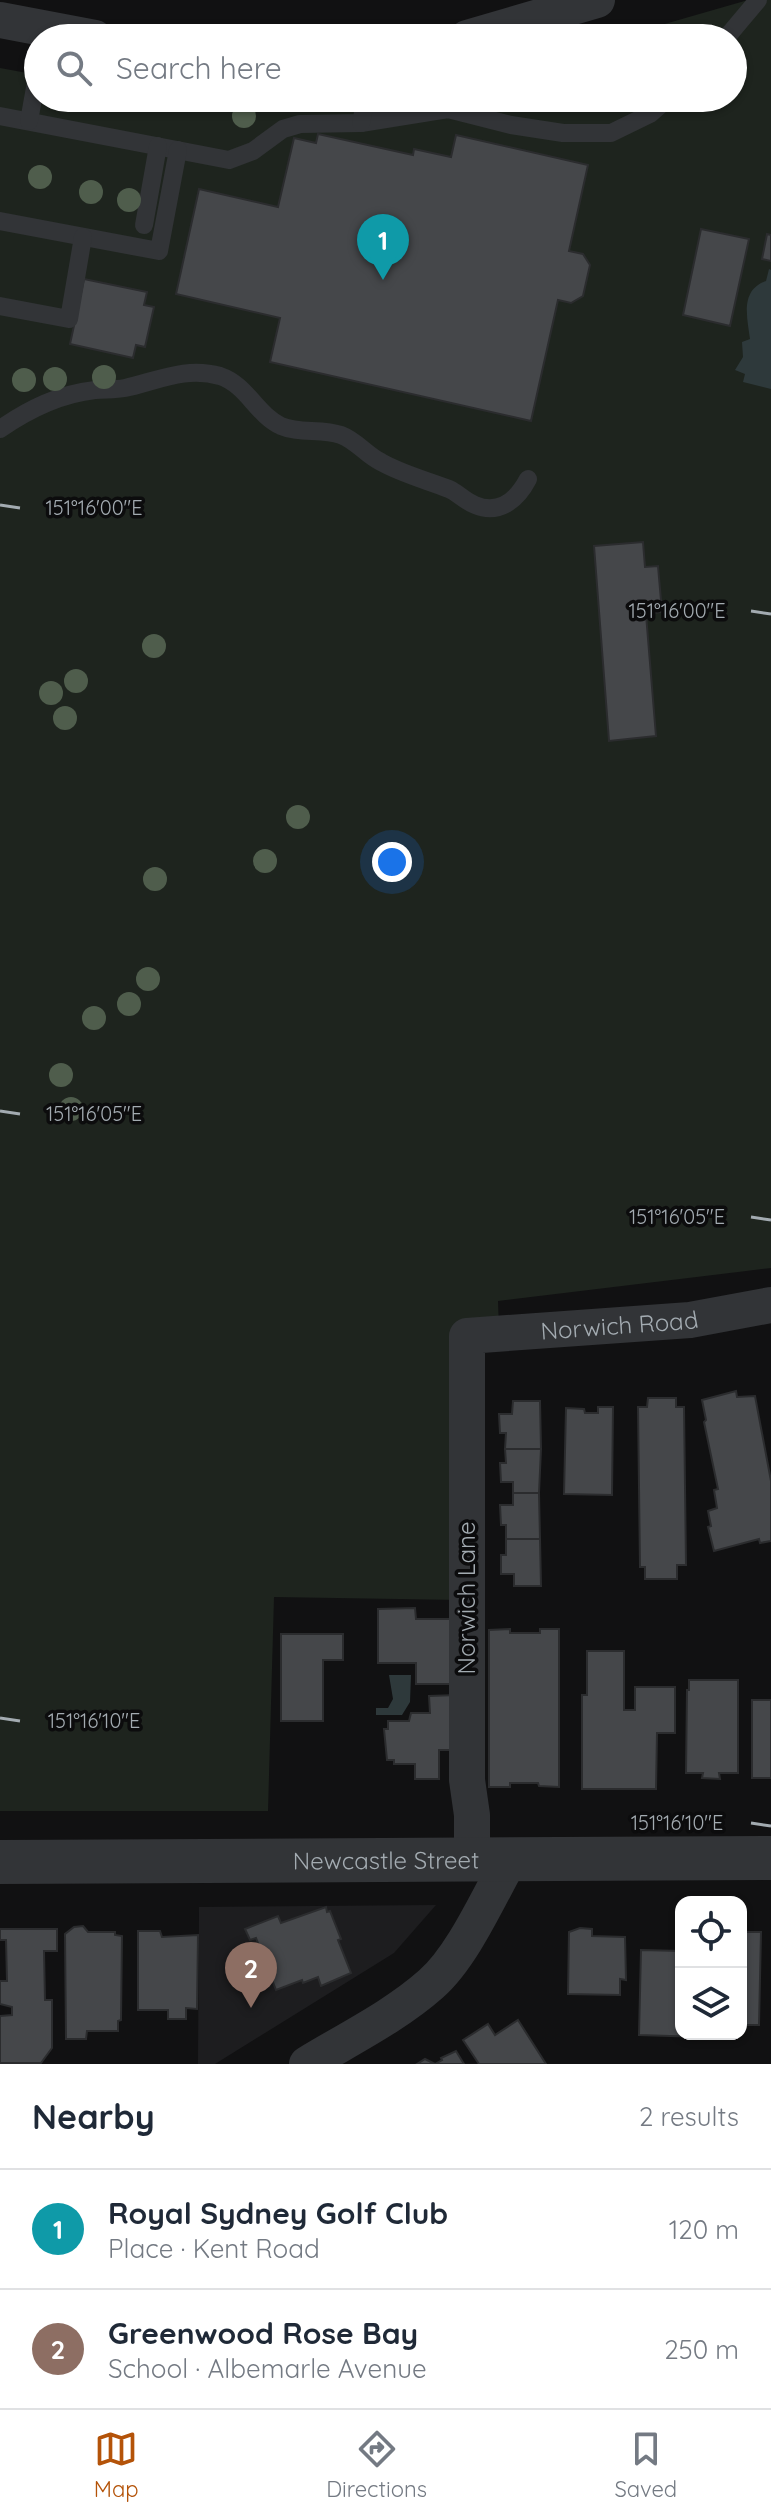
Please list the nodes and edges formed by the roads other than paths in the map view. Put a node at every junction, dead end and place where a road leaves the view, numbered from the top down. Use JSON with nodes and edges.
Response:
{"nodes":[{"id":1,"x":597,"y":0,"type":"edge"},
{"id":2,"x":758,"y":0,"type":"edge"},
{"id":3,"x":0,"y":20,"type":"edge"},
{"id":4,"x":515,"y":24,"type":"edge"},
{"id":5,"x":738,"y":24,"type":"edge"},
{"id":6,"x":24,"y":27,"type":"edge"},
{"id":7,"x":31,"y":112,"type":"edge"},
{"id":8,"x":363,"y":112,"type":"edge"},
{"id":9,"x":429,"y":112,"type":"edge"},
{"id":10,"x":460,"y":112,"type":"edge"},
{"id":11,"x":652,"y":112,"type":"edge"},
{"id":12,"x":0,"y":116,"type":"edge"},
{"id":13,"x":29,"y":121,"type":"junction"},
{"id":14,"x":361,"y":123,"type":"junction"},
{"id":15,"x":158,"y":146,"type":"junction"},
{"id":16,"x":178,"y":150,"type":"junction"},
{"id":17,"x":0,"y":221,"type":"edge"},
{"id":18,"x":144,"y":225,"type":"dead end"},
{"id":19,"x":83,"y":237,"type":"junction"},
{"id":20,"x":0,"y":306,"type":"edge"},
{"id":21,"x":0,"y":429,"type":"edge"},
{"id":22,"x":528,"y":479,"type":"dead end"},
{"id":23,"x":771,"y":1305,"type":"edge"},
{"id":24,"x":467,"y":1336,"type":"joint"},
{"id":25,"x":771,"y":1858,"type":"edge"},
{"id":26,"x":491,"y":1859,"type":"junction"},
{"id":27,"x":0,"y":1862,"type":"edge"},
{"id":28,"x":307,"y":2064,"type":"edge"}],
"edges":[{"from":1,"to":4,"type":"street"},
{"from":2,"to":5,"type":"lane"},
{"from":3,"to":6,"type":"street"},
{"from":7,"to":13,"type":"lane"},
{"from":8,"to":14,"type":"lane"},
{"from":9,"to":14,"type":"lane"},
{"from":10,"to":11,"type":"lane"},
{"from":12,"to":13,"type":"lane"},
{"from":13,"to":15,"type":"lane"},
{"from":14,"to":16,"type":"lane"},
{"from":15,"to":16,"type":"lane"},
{"from":15,"to":18,"type":"lane"},
{"from":16,"to":19,"type":"lane"},
{"from":17,"to":19,"type":"lane"},
{"from":19,"to":20,"type":"lane"},
{"from":21,"to":22,"type":"lane"},
{"from":23,"to":24,"type":"street","name":"Norwich Road"},
{"from":24,"to":26,"type":"street","name":"Norwich Lane"},
{"from":25,"to":26,"type":"street","name":"Newcastle Street"},
{"from":26,"to":27,"type":"street","name":"Newcastle Street"},
{"from":26,"to":28,"type":"street"}]}
